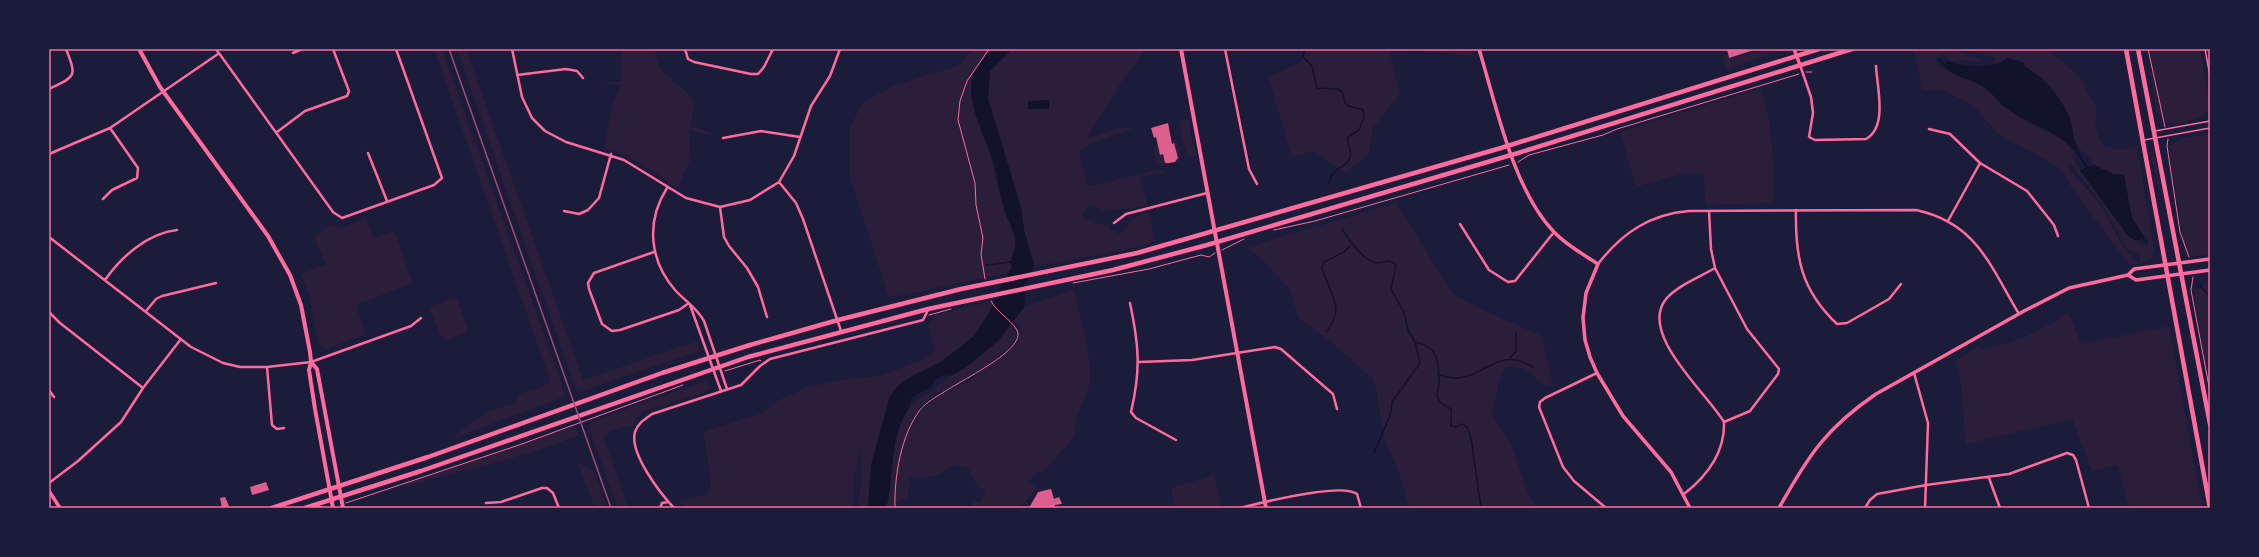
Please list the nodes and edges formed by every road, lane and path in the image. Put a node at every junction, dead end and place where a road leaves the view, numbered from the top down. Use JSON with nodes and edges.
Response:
{"nodes":[{"id":1,"x":66,"y":49,"type":"edge"},
{"id":2,"x":139,"y":49,"type":"edge"},
{"id":3,"x":216,"y":49,"type":"edge"},
{"id":4,"x":302,"y":49,"type":"edge"},
{"id":5,"x":333,"y":49,"type":"edge"},
{"id":6,"x":396,"y":49,"type":"edge"},
{"id":7,"x":512,"y":49,"type":"edge"},
{"id":8,"x":684,"y":49,"type":"edge"},
{"id":9,"x":774,"y":49,"type":"edge"},
{"id":10,"x":840,"y":49,"type":"edge"},
{"id":11,"x":989,"y":49,"type":"edge"},
{"id":12,"x":1181,"y":49,"type":"edge"},
{"id":13,"x":1229,"y":49,"type":"edge"},
{"id":14,"x":1480,"y":49,"type":"edge"},
{"id":15,"x":1794,"y":49,"type":"edge"},
{"id":16,"x":1819,"y":49,"type":"edge"},
{"id":17,"x":1852,"y":49,"type":"edge"},
{"id":18,"x":2126,"y":49,"type":"edge"},
{"id":19,"x":2138,"y":49,"type":"edge"},
{"id":20,"x":2148,"y":49,"type":"edge"},
{"id":21,"x":2205,"y":49,"type":"edge"},
{"id":22,"x":1225,"y":50,"type":"edge"},
{"id":23,"x":293,"y":53,"type":"dead end"},
{"id":24,"x":218,"y":54,"type":"junction"},
{"id":25,"x":1797,"y":56,"type":"junction"},
{"id":26,"x":1800,"y":65,"type":"junction"},
{"id":27,"x":1876,"y":66,"type":"dead end"},
{"id":28,"x":1808,"y":71,"type":"dead end"},
{"id":29,"x":1812,"y":72,"type":"dead end"},
{"id":30,"x":517,"y":75,"type":"junction"},
{"id":31,"x":1798,"y":75,"type":"dead end"},
{"id":32,"x":2210,"y":76,"type":"edge"},
{"id":33,"x":583,"y":78,"type":"dead end"},
{"id":34,"x":49,"y":89,"type":"edge"},
{"id":35,"x":163,"y":92,"type":"junction"},
{"id":36,"x":2163,"y":121,"type":"dead end"},
{"id":37,"x":2210,"y":121,"type":"edge"},
{"id":38,"x":110,"y":128,"type":"junction"},
{"id":39,"x":2210,"y":128,"type":"edge"},
{"id":40,"x":1929,"y":129,"type":"dead end"},
{"id":41,"x":2155,"y":131,"type":"junction"},
{"id":42,"x":277,"y":132,"type":"junction"},
{"id":43,"x":800,"y":137,"type":"junction"},
{"id":44,"x":723,"y":138,"type":"dead end"},
{"id":45,"x":2156,"y":138,"type":"junction"},
{"id":46,"x":2143,"y":141,"type":"junction"},
{"id":47,"x":2169,"y":144,"type":"dead end"},
{"id":48,"x":1508,"y":145,"type":"junction"},
{"id":49,"x":368,"y":153,"type":"dead end"},
{"id":50,"x":49,"y":154,"type":"edge"},
{"id":51,"x":611,"y":154,"type":"junction"},
{"id":52,"x":1511,"y":155,"type":"junction"},
{"id":53,"x":1518,"y":162,"type":"dead end"},
{"id":54,"x":1980,"y":163,"type":"junction"},
{"id":55,"x":1510,"y":165,"type":"dead end"},
{"id":56,"x":779,"y":182,"type":"junction"},
{"id":57,"x":1257,"y":184,"type":"dead end"},
{"id":58,"x":667,"y":188,"type":"junction"},
{"id":59,"x":1208,"y":192,"type":"junction"},
{"id":60,"x":103,"y":199,"type":"dead end"},
{"id":61,"x":387,"y":201,"type":"junction"},
{"id":62,"x":720,"y":207,"type":"junction"},
{"id":63,"x":1796,"y":210,"type":"junction"},
{"id":64,"x":1709,"y":211,"type":"junction"},
{"id":65,"x":564,"y":212,"type":"dead end"},
{"id":66,"x":1948,"y":220,"type":"junction"},
{"id":67,"x":1114,"y":223,"type":"dead end"},
{"id":68,"x":1460,"y":224,"type":"dead end"},
{"id":69,"x":177,"y":230,"type":"dead end"},
{"id":70,"x":1215,"y":231,"type":"junction"},
{"id":71,"x":1269,"y":232,"type":"dead end"},
{"id":72,"x":1554,"y":232,"type":"junction"},
{"id":73,"x":2058,"y":236,"type":"dead end"},
{"id":74,"x":49,"y":237,"type":"edge"},
{"id":75,"x":1249,"y":238,"type":"dead end"},
{"id":76,"x":1216,"y":242,"type":"junction"},
{"id":77,"x":1224,"y":249,"type":"dead end"},
{"id":78,"x":654,"y":252,"type":"junction"},
{"id":79,"x":1213,"y":255,"type":"dead end"},
{"id":80,"x":2210,"y":259,"type":"edge"},
{"id":81,"x":2191,"y":262,"type":"junction"},
{"id":82,"x":2180,"y":263,"type":"junction"},
{"id":83,"x":1598,"y":264,"type":"junction"},
{"id":84,"x":2164,"y":265,"type":"junction"},
{"id":85,"x":1715,"y":268,"type":"junction"},
{"id":86,"x":2210,"y":270,"type":"edge"},
{"id":87,"x":2192,"y":272,"type":"junction"},
{"id":88,"x":2182,"y":274,"type":"junction"},
{"id":89,"x":2128,"y":275,"type":"junction"},
{"id":90,"x":2166,"y":276,"type":"junction"},
{"id":91,"x":105,"y":280,"type":"junction"},
{"id":92,"x":216,"y":283,"type":"dead end"},
{"id":93,"x":986,"y":283,"type":"dead end"},
{"id":94,"x":1070,"y":284,"type":"dead end"},
{"id":95,"x":1901,"y":284,"type":"dead end"},
{"id":96,"x":989,"y":297,"type":"dead end"},
{"id":97,"x":689,"y":303,"type":"junction"},
{"id":98,"x":1130,"y":303,"type":"dead end"},
{"id":99,"x":928,"y":309,"type":"junction"},
{"id":100,"x":952,"y":309,"type":"dead end"},
{"id":101,"x":146,"y":311,"type":"junction"},
{"id":102,"x":49,"y":312,"type":"edge"},
{"id":103,"x":2018,"y":314,"type":"junction"},
{"id":104,"x":932,"y":316,"type":"dead end"},
{"id":105,"x":767,"y":317,"type":"dead end"},
{"id":106,"x":421,"y":318,"type":"dead end"},
{"id":107,"x":838,"y":320,"type":"junction"},
{"id":108,"x":842,"y":331,"type":"junction"},
{"id":109,"x":181,"y":339,"type":"junction"},
{"id":110,"x":1236,"y":352,"type":"junction"},
{"id":111,"x":716,"y":355,"type":"junction"},
{"id":112,"x":709,"y":358,"type":"junction"},
{"id":113,"x":761,"y":360,"type":"dead end"},
{"id":114,"x":311,"y":362,"type":"junction"},
{"id":115,"x":1139,"y":362,"type":"junction"},
{"id":116,"x":719,"y":366,"type":"junction"},
{"id":117,"x":267,"y":367,"type":"junction"},
{"id":118,"x":713,"y":368,"type":"junction"},
{"id":119,"x":727,"y":371,"type":"dead end"},
{"id":120,"x":1597,"y":373,"type":"junction"},
{"id":121,"x":1914,"y":373,"type":"junction"},
{"id":122,"x":688,"y":382,"type":"dead end"},
{"id":123,"x":143,"y":388,"type":"junction"},
{"id":124,"x":727,"y":389,"type":"junction"},
{"id":125,"x":49,"y":390,"type":"edge"},
{"id":126,"x":721,"y":391,"type":"junction"},
{"id":127,"x":2210,"y":392,"type":"edge"},
{"id":128,"x":54,"y":397,"type":"dead end"},
{"id":129,"x":1337,"y":409,"type":"dead end"},
{"id":130,"x":1724,"y":422,"type":"junction"},
{"id":131,"x":2210,"y":424,"type":"edge"},
{"id":132,"x":284,"y":428,"type":"dead end"},
{"id":133,"x":1176,"y":440,"type":"dead end"},
{"id":134,"x":1989,"y":478,"type":"junction"},
{"id":135,"x":49,"y":483,"type":"edge"},
{"id":136,"x":1926,"y":484,"type":"junction"},
{"id":137,"x":339,"y":486,"type":"junction"},
{"id":138,"x":330,"y":489,"type":"junction"},
{"id":139,"x":49,"y":491,"type":"edge"},
{"id":140,"x":1684,"y":494,"type":"junction"},
{"id":141,"x":341,"y":497,"type":"junction"},
{"id":142,"x":332,"y":500,"type":"junction"},
{"id":143,"x":348,"y":502,"type":"dead end"},
{"id":144,"x":668,"y":502,"type":"junction"},
{"id":145,"x":1265,"y":502,"type":"junction"},
{"id":146,"x":486,"y":503,"type":"dead end"},
{"id":147,"x":60,"y":508,"type":"edge"},
{"id":148,"x":272,"y":508,"type":"edge"},
{"id":149,"x":305,"y":508,"type":"edge"},
{"id":150,"x":333,"y":508,"type":"edge"},
{"id":151,"x":343,"y":508,"type":"edge"},
{"id":152,"x":559,"y":508,"type":"edge"},
{"id":153,"x":660,"y":508,"type":"edge"},
{"id":154,"x":674,"y":508,"type":"edge"},
{"id":155,"x":895,"y":508,"type":"edge"},
{"id":156,"x":1240,"y":508,"type":"edge"},
{"id":157,"x":1266,"y":508,"type":"edge"},
{"id":158,"x":1361,"y":508,"type":"edge"},
{"id":159,"x":1606,"y":508,"type":"edge"},
{"id":160,"x":1690,"y":508,"type":"edge"},
{"id":161,"x":1779,"y":508,"type":"edge"},
{"id":162,"x":1865,"y":508,"type":"edge"},
{"id":163,"x":1925,"y":508,"type":"edge"},
{"id":164,"x":2000,"y":508,"type":"edge"},
{"id":165,"x":2089,"y":508,"type":"edge"},
{"id":166,"x":2210,"y":508,"type":"edge"}],
"edges":[{"from":1,"to":34,"type":"street"},
{"from":2,"to":35,"type":"main road"},
{"from":3,"to":24,"type":"street"},
{"from":4,"to":23,"type":"street"},
{"from":5,"to":42,"type":"street"},
{"from":6,"to":61,"type":"street"},
{"from":7,"to":30,"type":"street"},
{"from":8,"to":9,"type":"street"},
{"from":10,"to":43,"type":"street"},
{"from":11,"to":93,"type":"path"},
{"from":12,"to":59,"type":"main road"},
{"from":13,"to":22,"type":"street"},
{"from":14,"to":48,"type":"street"},
{"from":15,"to":25,"type":"street"},
{"from":16,"to":25,"type":"main road"},
{"from":17,"to":26,"type":"main road"},
{"from":18,"to":46,"type":"main road"},
{"from":19,"to":41,"type":"main road"},
{"from":20,"to":36,"type":"path"},
{"from":21,"to":32,"type":"lane"},
{"from":22,"to":57,"type":"street"},
{"from":24,"to":35,"type":"street"},
{"from":24,"to":42,"type":"street"},
{"from":25,"to":26,"type":"street"},
{"from":25,"to":48,"type":"main road"},
{"from":26,"to":27,"type":"street"},
{"from":26,"to":52,"type":"main road"},
{"from":28,"to":29,"type":"path"},
{"from":30,"to":33,"type":"street"},
{"from":30,"to":51,"type":"street"},
{"from":31,"to":53,"type":"path"},
{"from":35,"to":38,"type":"street"},
{"from":35,"to":114,"type":"main road"},
{"from":37,"to":41,"type":"lane"},
{"from":38,"to":50,"type":"street"},
{"from":38,"to":60,"type":"street"},
{"from":39,"to":45,"type":"lane"},
{"from":40,"to":54,"type":"street"},
{"from":41,"to":45,"type":"main road"},
{"from":42,"to":61,"type":"street"},
{"from":43,"to":44,"type":"street"},
{"from":43,"to":56,"type":"street"},
{"from":45,"to":46,"type":"lane"},
{"from":45,"to":82,"type":"main road"},
{"from":46,"to":84,"type":"main road"},
{"from":47,"to":81,"type":"path"},
{"from":48,"to":52,"type":"street"},
{"from":48,"to":70,"type":"main road"},
{"from":49,"to":61,"type":"street"},
{"from":51,"to":58,"type":"street"},
{"from":51,"to":65,"type":"street"},
{"from":52,"to":72,"type":"street"},
{"from":52,"to":76,"type":"main road"},
{"from":54,"to":66,"type":"street"},
{"from":54,"to":73,"type":"street"},
{"from":55,"to":71,"type":"path"},
{"from":56,"to":62,"type":"street"},
{"from":56,"to":107,"type":"street"},
{"from":58,"to":62,"type":"street"},
{"from":58,"to":78,"type":"street"},
{"from":59,"to":67,"type":"street"},
{"from":59,"to":70,"type":"main road"},
{"from":62,"to":105,"type":"street"},
{"from":63,"to":64,"type":"street"},
{"from":63,"to":66,"type":"street"},
{"from":63,"to":95,"type":"street"},
{"from":64,"to":83,"type":"street"},
{"from":64,"to":85,"type":"street"},
{"from":66,"to":103,"type":"street"},
{"from":68,"to":72,"type":"street"},
{"from":69,"to":91,"type":"street"},
{"from":70,"to":76,"type":"main road"},
{"from":70,"to":107,"type":"main road"},
{"from":72,"to":83,"type":"street"},
{"from":74,"to":91,"type":"street"},
{"from":75,"to":77,"type":"path"},
{"from":76,"to":99,"type":"main road"},
{"from":76,"to":110,"type":"main road"},
{"from":78,"to":97,"type":"street"},
{"from":78,"to":97,"type":"street"},
{"from":79,"to":94,"type":"path"},
{"from":80,"to":81,"type":"street"},
{"from":81,"to":82,"type":"street"},
{"from":82,"to":84,"type":"street"},
{"from":82,"to":88,"type":"main road"},
{"from":83,"to":120,"type":"street"},
{"from":84,"to":89,"type":"street"},
{"from":84,"to":90,"type":"main road"},
{"from":85,"to":130,"type":"street"},
{"from":85,"to":130,"type":"street"},
{"from":86,"to":87,"type":"street"},
{"from":87,"to":88,"type":"street"},
{"from":87,"to":127,"type":"path"},
{"from":88,"to":90,"type":"street"},
{"from":88,"to":131,"type":"main road"},
{"from":89,"to":90,"type":"street"},
{"from":89,"to":103,"type":"street"},
{"from":90,"to":166,"type":"main road"},
{"from":91,"to":101,"type":"street"},
{"from":92,"to":101,"type":"street"},
{"from":96,"to":155,"type":"path"},
{"from":97,"to":111,"type":"street"},
{"from":97,"to":112,"type":"street"},
{"from":98,"to":115,"type":"street"},
{"from":99,"to":108,"type":"main road"},
{"from":99,"to":124,"type":"street"},
{"from":100,"to":104,"type":"path"},
{"from":101,"to":109,"type":"street"},
{"from":102,"to":123,"type":"street"},
{"from":103,"to":121,"type":"street"},
{"from":106,"to":114,"type":"street"},
{"from":107,"to":108,"type":"street"},
{"from":107,"to":111,"type":"main road"},
{"from":108,"to":116,"type":"main road"},
{"from":109,"to":117,"type":"street"},
{"from":109,"to":123,"type":"street"},
{"from":110,"to":115,"type":"street"},
{"from":110,"to":129,"type":"street"},
{"from":110,"to":145,"type":"main road"},
{"from":111,"to":112,"type":"main road"},
{"from":111,"to":116,"type":"street"},
{"from":112,"to":118,"type":"street"},
{"from":112,"to":137,"type":"main road"},
{"from":113,"to":119,"type":"path"},
{"from":114,"to":117,"type":"street"},
{"from":114,"to":137,"type":"main road"},
{"from":114,"to":138,"type":"main road"},
{"from":115,"to":133,"type":"street"},
{"from":116,"to":118,"type":"main road"},
{"from":116,"to":124,"type":"street"},
{"from":117,"to":132,"type":"street"},
{"from":118,"to":126,"type":"street"},
{"from":118,"to":141,"type":"main road"},
{"from":120,"to":140,"type":"street"},
{"from":120,"to":159,"type":"street"},
{"from":121,"to":136,"type":"street"},
{"from":121,"to":161,"type":"street"},
{"from":122,"to":143,"type":"path"},
{"from":123,"to":135,"type":"street"},
{"from":124,"to":126,"type":"street"},
{"from":125,"to":128,"type":"street"},
{"from":126,"to":144,"type":"street"},
{"from":130,"to":140,"type":"street"},
{"from":134,"to":136,"type":"street"},
{"from":134,"to":164,"type":"street"},
{"from":134,"to":165,"type":"street"},
{"from":136,"to":162,"type":"street"},
{"from":136,"to":163,"type":"street"},
{"from":137,"to":138,"type":"main road"},
{"from":137,"to":141,"type":"main road"},
{"from":138,"to":142,"type":"main road"},
{"from":138,"to":148,"type":"main road"},
{"from":139,"to":147,"type":"street"},
{"from":140,"to":160,"type":"street"},
{"from":141,"to":142,"type":"main road"},
{"from":141,"to":151,"type":"main road"},
{"from":142,"to":149,"type":"main road"},
{"from":142,"to":150,"type":"main road"},
{"from":144,"to":153,"type":"street"},
{"from":144,"to":154,"type":"street"},
{"from":145,"to":156,"type":"street"},
{"from":145,"to":157,"type":"main road"},
{"from":145,"to":158,"type":"street"},
{"from":146,"to":152,"type":"street"}]}
